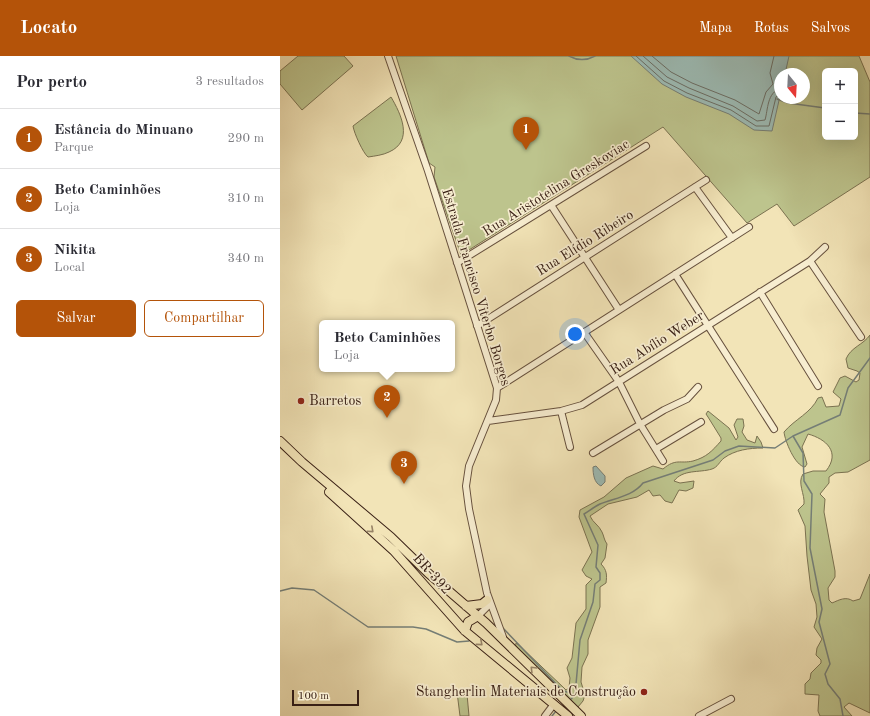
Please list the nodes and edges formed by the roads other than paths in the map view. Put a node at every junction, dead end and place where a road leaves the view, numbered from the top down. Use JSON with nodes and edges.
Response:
{"nodes":[{"id":1,"x":388,"y":56,"type":"edge"},
{"id":2,"x":646,"y":146,"type":"dead end"},
{"id":3,"x":706,"y":180,"type":"dead end"},
{"id":4,"x":695,"y":187,"type":"junction"},
{"id":5,"x":551,"y":205,"type":"junction"},
{"id":6,"x":749,"y":227,"type":"dead end"},
{"id":7,"x":732,"y":238,"type":"junction"},
{"id":8,"x":825,"y":247,"type":"dead end"},
{"id":9,"x":585,"y":257,"type":"junction"},
{"id":10,"x":810,"y":261,"type":"junction"},
{"id":11,"x":457,"y":264,"type":"junction"},
{"id":12,"x":675,"y":274,"type":"junction"},
{"id":13,"x":760,"y":292,"type":"junction"},
{"id":14,"x":619,"y":310,"type":"junction"},
{"id":15,"x":708,"y":325,"type":"junction"},
{"id":16,"x":477,"y":326,"type":"junction"},
{"id":17,"x":584,"y":332,"type":"junction"},
{"id":18,"x":861,"y":337,"type":"dead end"},
{"id":19,"x":619,"y":382,"type":"junction"},
{"id":20,"x":818,"y":386,"type":"dead end"},
{"id":21,"x":497,"y":388,"type":"junction"},
{"id":22,"x":698,"y":388,"type":"dead end"},
{"id":23,"x":561,"y":412,"type":"junction"},
{"id":24,"x":488,"y":420,"type":"junction"},
{"id":25,"x":702,"y":422,"type":"dead end"},
{"id":26,"x":640,"y":424,"type":"junction"},
{"id":27,"x":774,"y":429,"type":"dead end"},
{"id":28,"x":280,"y":441,"type":"edge"},
{"id":29,"x":280,"y":446,"type":"edge"},
{"id":30,"x":570,"y":447,"type":"dead end"},
{"id":31,"x":656,"y":449,"type":"junction"},
{"id":32,"x":593,"y":453,"type":"dead end"},
{"id":33,"x":663,"y":461,"type":"dead end"},
{"id":34,"x":488,"y":598,"type":"junction"},
{"id":35,"x":466,"y":606,"type":"junction"},
{"id":36,"x":478,"y":616,"type":"junction"},
{"id":37,"x":465,"y":631,"type":"junction"},
{"id":38,"x":506,"y":642,"type":"junction"},
{"id":39,"x":518,"y":654,"type":"junction"},
{"id":40,"x":507,"y":666,"type":"junction"},
{"id":41,"x":731,"y":699,"type":"dead end"},
{"id":42,"x":554,"y":704,"type":"junction"},
{"id":43,"x":545,"y":716,"type":"edge"},
{"id":44,"x":568,"y":716,"type":"edge"},
{"id":45,"x":581,"y":716,"type":"edge"},
{"id":46,"x":699,"y":716,"type":"edge"}],
"edges":[{"from":1,"to":11,"type":"street","name":"Estrada Francisco Viterbo Borges"},
{"from":2,"to":5,"type":"street","name":"Rua Aristotelina Greskoviac"},
{"from":3,"to":4,"type":"street","name":"Rua Elídio Ribeiro"},
{"from":4,"to":7,"type":"street"},
{"from":4,"to":9,"type":"street","name":"Rua Elídio Ribeiro"},
{"from":5,"to":9,"type":"street"},
{"from":5,"to":11,"type":"street","name":"Rua Aristotelina Greskoviac"},
{"from":6,"to":7,"type":"street"},
{"from":7,"to":12,"type":"street"},
{"from":8,"to":10,"type":"street","name":"Rua Abílio Weber"},
{"from":9,"to":14,"type":"street"},
{"from":9,"to":16,"type":"street","name":"Rua Elídio Ribeiro"},
{"from":10,"to":13,"type":"street","name":"Rua Abílio Weber"},
{"from":10,"to":18,"type":"street"},
{"from":11,"to":16,"type":"street","name":"Estrada Francisco Viterbo Borges"},
{"from":12,"to":14,"type":"street"},
{"from":12,"to":15,"type":"street"},
{"from":13,"to":15,"type":"street","name":"Rua Abílio Weber"},
{"from":13,"to":20,"type":"street"},
{"from":14,"to":17,"type":"street"},
{"from":15,"to":19,"type":"street","name":"Rua Abílio Weber"},
{"from":15,"to":27,"type":"street"},
{"from":16,"to":21,"type":"street","name":"Estrada Francisco Viterbo Borges"},
{"from":17,"to":19,"type":"street"},
{"from":17,"to":21,"type":"street"},
{"from":19,"to":23,"type":"street","name":"Rua Abílio Weber"},
{"from":19,"to":26,"type":"street"},
{"from":21,"to":24,"type":"street","name":"Estrada Francisco Viterbo Borges"},
{"from":22,"to":26,"type":"street"},
{"from":23,"to":24,"type":"street","name":"Rua Abílio Weber"},
{"from":23,"to":30,"type":"street"},
{"from":24,"to":34,"type":"street","name":"Estrada Francisco Viterbo Borges"},
{"from":25,"to":31,"type":"street"},
{"from":26,"to":31,"type":"street"},
{"from":26,"to":32,"type":"street"},
{"from":28,"to":35,"type":"highway","number":"BR-392"},
{"from":29,"to":37,"type":"highway","name":"BR-392","one_way":true},
{"from":31,"to":33,"type":"street"},
{"from":34,"to":35,"type":"highway"},
{"from":34,"to":36,"type":"street"},
{"from":34,"to":38,"type":"street","name":"Estrada Francisco Viterbo Borges"},
{"from":35,"to":36,"type":"highway","number":"BR-392"},
{"from":36,"to":37,"type":"highway"},
{"from":36,"to":38,"type":"highway","number":"BR-392"},
{"from":37,"to":40,"type":"highway","name":"BR-392","one_way":true},
{"from":38,"to":39,"type":"highway","number":"BR-392"},
{"from":39,"to":40,"type":"highway"},
{"from":45,"to":39,"type":"highway","number":"BR-392","one_way":true},
{"from":40,"to":42,"type":"highway","name":"BR-392"},
{"from":41,"to":46,"type":"street"},
{"from":42,"to":43,"type":"street"},
{"from":42,"to":44,"type":"highway","name":"BR-392"}]}
